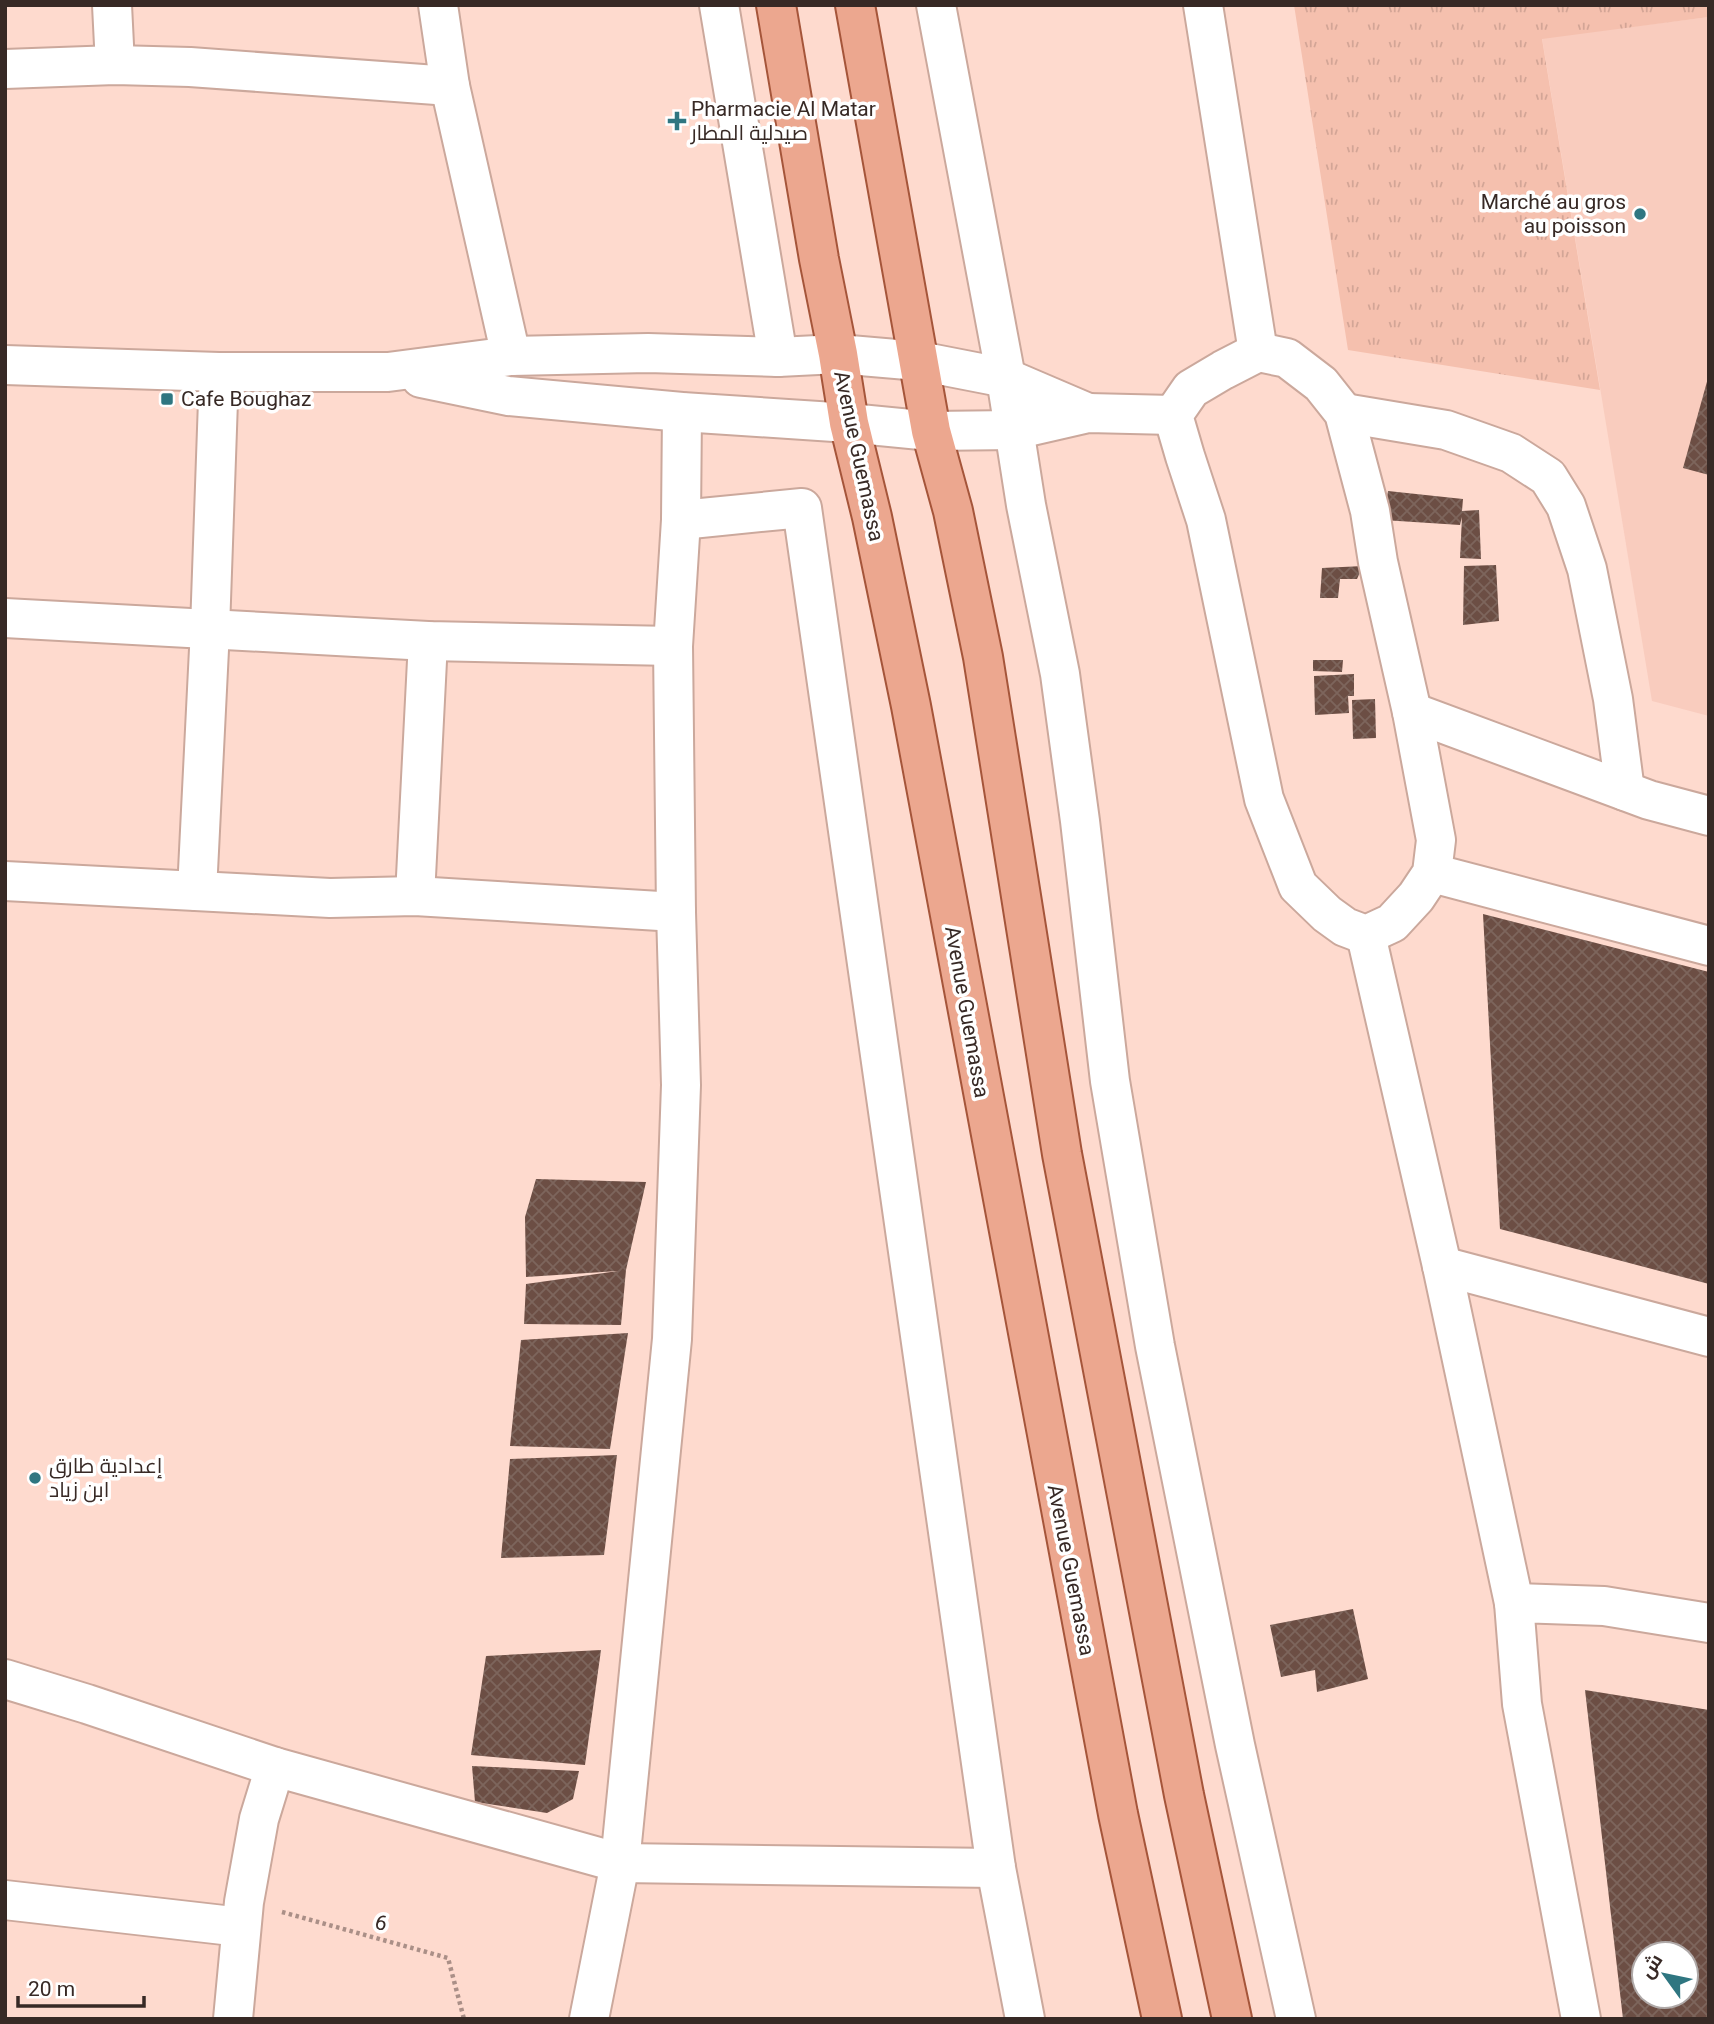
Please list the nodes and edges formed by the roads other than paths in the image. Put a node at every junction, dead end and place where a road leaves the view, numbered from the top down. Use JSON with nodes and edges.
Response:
{"nodes":[{"id":1,"x":112,"y":5,"type":"edge"},
{"id":2,"x":438,"y":5,"type":"edge"},
{"id":3,"x":719,"y":5,"type":"edge"},
{"id":4,"x":776,"y":5,"type":"edge"},
{"id":5,"x":855,"y":5,"type":"edge"},
{"id":6,"x":936,"y":5,"type":"edge"},
{"id":7,"x":1203,"y":5,"type":"edge"},
{"id":8,"x":115,"y":65,"type":"junction"},
{"id":9,"x":5,"y":69,"type":"edge"},
{"id":10,"x":450,"y":86,"type":"junction"},
{"id":11,"x":1258,"y":352,"type":"junction"},
{"id":12,"x":838,"y":354,"type":"junction"},
{"id":13,"x":511,"y":356,"type":"junction"},
{"id":14,"x":778,"y":357,"type":"junction"},
{"id":15,"x":919,"y":361,"type":"junction"},
{"id":16,"x":5,"y":365,"type":"edge"},
{"id":17,"x":219,"y":372,"type":"junction"},
{"id":18,"x":388,"y":372,"type":"junction"},
{"id":19,"x":1006,"y":378,"type":"junction"},
{"id":20,"x":682,"y":412,"type":"junction"},
{"id":21,"x":1088,"y":413,"type":"junction"},
{"id":22,"x":1344,"y":413,"type":"junction"},
{"id":23,"x":1173,"y":415,"type":"junction"},
{"id":24,"x":849,"y":423,"type":"junction"},
{"id":25,"x":1014,"y":430,"type":"junction"},
{"id":26,"x":931,"y":431,"type":"junction"},
{"id":27,"x":681,"y":520,"type":"junction"},
{"id":28,"x":5,"y":618,"type":"edge"},
{"id":29,"x":210,"y":629,"type":"junction"},
{"id":30,"x":428,"y":641,"type":"junction"},
{"id":31,"x":673,"y":646,"type":"junction"},
{"id":32,"x":1412,"y":712,"type":"junction"},
{"id":33,"x":1625,"y":791,"type":"junction"},
{"id":34,"x":1709,"y":816,"type":"edge"},
{"id":35,"x":1432,"y":873,"type":"junction"},
{"id":36,"x":5,"y":881,"type":"edge"},
{"id":37,"x":197,"y":891,"type":"junction"},
{"id":38,"x":415,"y":896,"type":"junction"},
{"id":39,"x":676,"y":912,"type":"junction"},
{"id":40,"x":1366,"y":935,"type":"junction"},
{"id":41,"x":1709,"y":946,"type":"edge"},
{"id":42,"x":1442,"y":1266,"type":"junction"},
{"id":43,"x":1709,"y":1337,"type":"edge"},
{"id":44,"x":1514,"y":1603,"type":"junction"},
{"id":45,"x":1709,"y":1623,"type":"edge"},
{"id":46,"x":6,"y":1684,"type":"edge"},
{"id":47,"x":275,"y":1767,"type":"junction"},
{"id":48,"x":620,"y":1863,"type":"junction"},
{"id":49,"x":996,"y":1868,"type":"junction"},
{"id":50,"x":5,"y":1900,"type":"edge"},
{"id":51,"x":243,"y":1914,"type":"junction"},
{"id":52,"x":233,"y":2019,"type":"edge"},
{"id":53,"x":589,"y":2019,"type":"edge"},
{"id":54,"x":1025,"y":2019,"type":"edge"},
{"id":55,"x":1162,"y":2019,"type":"edge"},
{"id":56,"x":1232,"y":2019,"type":"edge"},
{"id":57,"x":1296,"y":2019,"type":"edge"},
{"id":58,"x":1581,"y":2019,"type":"edge"}],
"edges":[{"from":1,"to":8,"type":"street"},
{"from":2,"to":10,"type":"street"},
{"from":3,"to":14,"type":"street"},
{"from":4,"to":12,"type":"main road","name":"Avenue Guemassa"},
{"from":5,"to":15,"type":"main road"},
{"from":6,"to":19,"type":"street"},
{"from":7,"to":11,"type":"street"},
{"from":8,"to":9,"type":"street"},
{"from":8,"to":10,"type":"street"},
{"from":10,"to":13,"type":"street"},
{"from":11,"to":22,"type":"street"},
{"from":11,"to":23,"type":"street"},
{"from":12,"to":14,"type":"street"},
{"from":12,"to":15,"type":"street"},
{"from":12,"to":24,"type":"main road","name":"Avenue Guemassa"},
{"from":13,"to":14,"type":"street"},
{"from":13,"to":18,"type":"street"},
{"from":15,"to":19,"type":"street"},
{"from":15,"to":26,"type":"main road"},
{"from":16,"to":17,"type":"street"},
{"from":17,"to":18,"type":"street"},
{"from":17,"to":29,"type":"street"},
{"from":18,"to":20,"type":"street"},
{"from":19,"to":21,"type":"street"},
{"from":19,"to":25,"type":"street"},
{"from":20,"to":24,"type":"street"},
{"from":20,"to":27,"type":"street"},
{"from":21,"to":23,"type":"street"},
{"from":21,"to":25,"type":"street"},
{"from":22,"to":32,"type":"street"},
{"from":22,"to":33,"type":"street"},
{"from":23,"to":40,"type":"street"},
{"from":24,"to":26,"type":"street"},
{"from":24,"to":55,"type":"main road","name":"Avenue Guemassa"},
{"from":25,"to":26,"type":"street"},
{"from":25,"to":57,"type":"street"},
{"from":26,"to":56,"type":"main road"},
{"from":27,"to":31,"type":"street"},
{"from":27,"to":49,"type":"street"},
{"from":28,"to":29,"type":"street"},
{"from":29,"to":30,"type":"street"},
{"from":29,"to":37,"type":"street"},
{"from":30,"to":31,"type":"street"},
{"from":30,"to":38,"type":"street"},
{"from":31,"to":39,"type":"street"},
{"from":32,"to":33,"type":"street"},
{"from":32,"to":35,"type":"street"},
{"from":33,"to":34,"type":"street"},
{"from":35,"to":40,"type":"street"},
{"from":35,"to":41,"type":"street"},
{"from":36,"to":37,"type":"street"},
{"from":37,"to":38,"type":"street"},
{"from":38,"to":39,"type":"street"},
{"from":39,"to":48,"type":"street"},
{"from":40,"to":42,"type":"street"},
{"from":42,"to":43,"type":"street"},
{"from":42,"to":44,"type":"street"},
{"from":44,"to":45,"type":"street"},
{"from":44,"to":58,"type":"street"},
{"from":46,"to":47,"type":"street"},
{"from":47,"to":48,"type":"street"},
{"from":47,"to":51,"type":"street"},
{"from":48,"to":49,"type":"street"},
{"from":48,"to":53,"type":"street"},
{"from":49,"to":54,"type":"street"},
{"from":50,"to":51,"type":"street"},
{"from":51,"to":52,"type":"street"}]}
